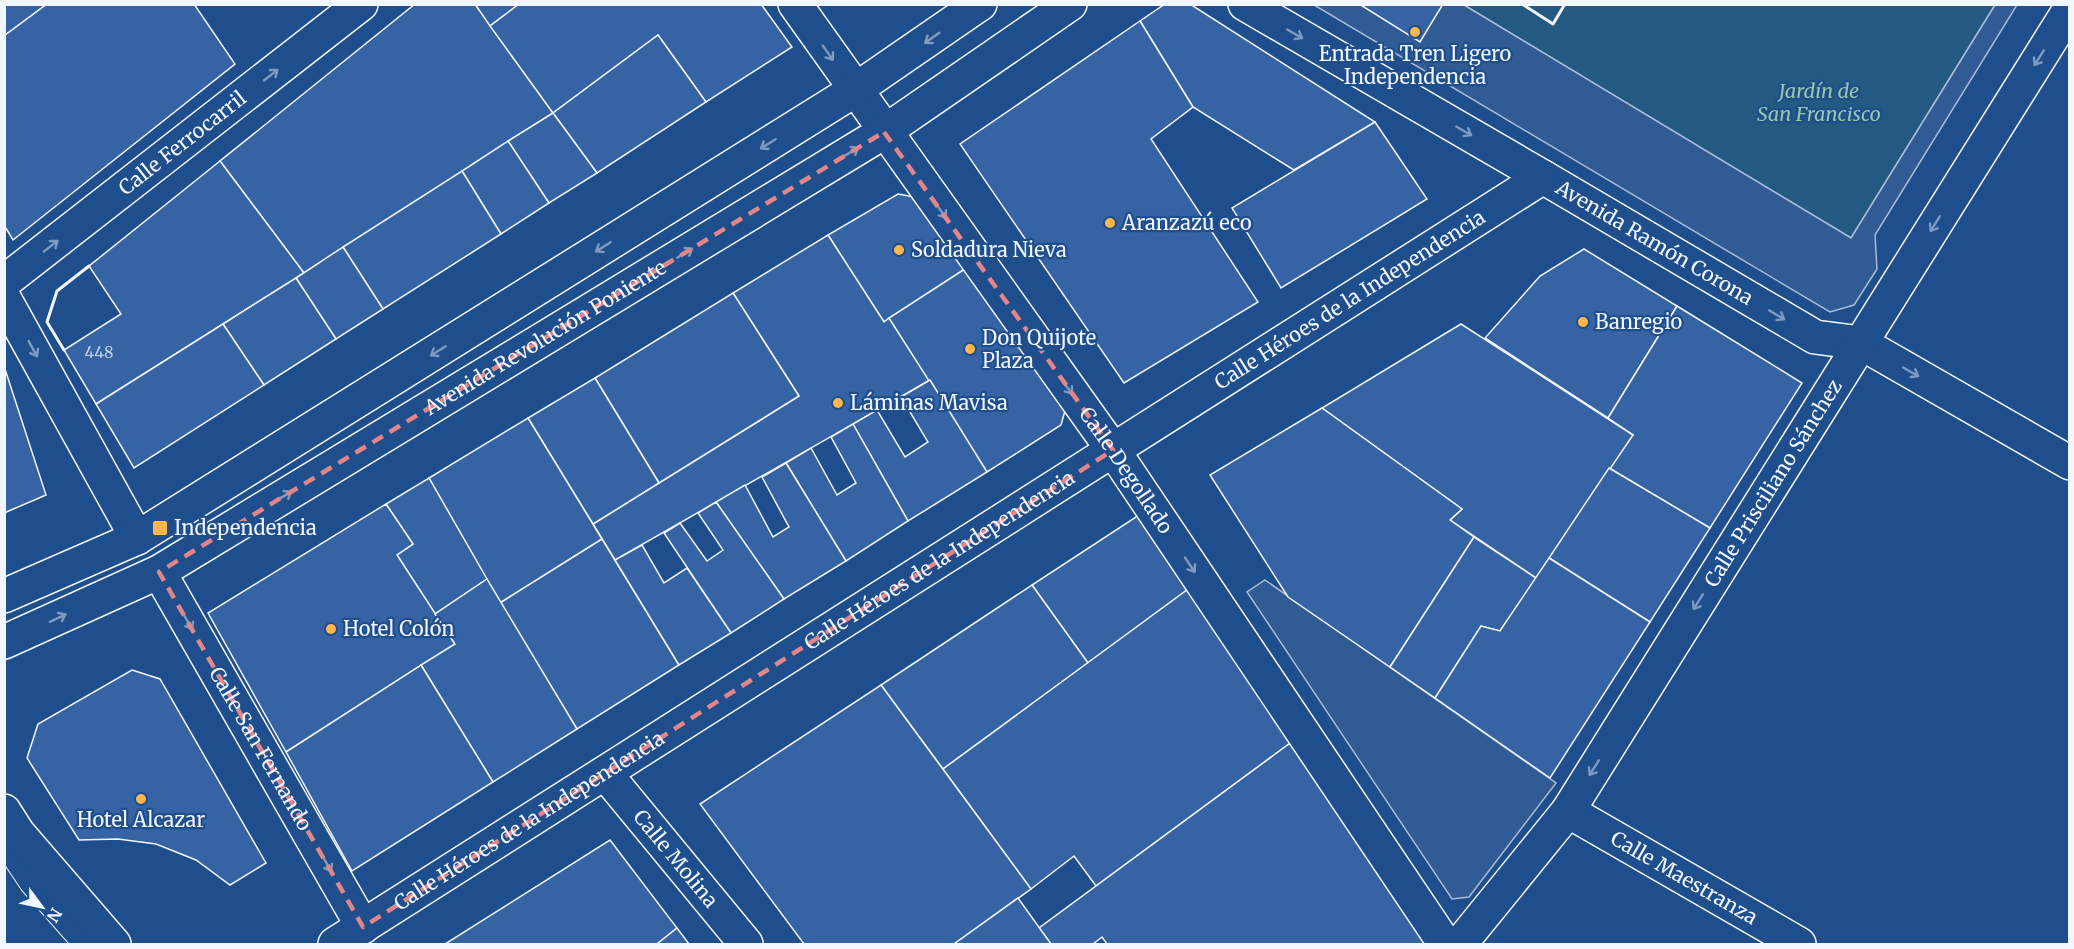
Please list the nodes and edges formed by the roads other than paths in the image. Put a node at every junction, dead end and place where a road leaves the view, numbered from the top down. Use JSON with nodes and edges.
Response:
{"nodes":[{"id":1,"x":361,"y":4,"type":"edge"},
{"id":2,"x":795,"y":4,"type":"edge"},
{"id":3,"x":980,"y":4,"type":"edge"},
{"id":4,"x":1070,"y":4,"type":"edge"},
{"id":5,"x":1245,"y":4,"type":"edge"},
{"id":6,"x":2070,"y":9,"type":"edge"},
{"id":7,"x":855,"y":90,"type":"junction"},
{"id":8,"x":884,"y":132,"type":"junction"},
{"id":9,"x":1543,"y":177,"type":"junction"},
{"id":10,"x":4,"y":282,"type":"edge"},
{"id":11,"x":4,"y":298,"type":"edge"},
{"id":12,"x":1861,"y":343,"type":"junction"},
{"id":13,"x":1113,"y":450,"type":"junction"},
{"id":14,"x":2070,"y":463,"type":"edge"},
{"id":15,"x":137,"y":538,"type":"junction"},
{"id":16,"x":159,"y":572,"type":"junction"},
{"id":17,"x":4,"y":596,"type":"edge"},
{"id":18,"x":4,"y":642,"type":"edge"},
{"id":19,"x":605,"y":772,"type":"junction"},
{"id":20,"x":4,"y":811,"type":"edge"},
{"id":21,"x":1568,"y":811,"type":"junction"},
{"id":22,"x":4,"y":845,"type":"edge"},
{"id":23,"x":363,"y":927,"type":"junction"},
{"id":24,"x":83,"y":945,"type":"edge"},
{"id":25,"x":114,"y":945,"type":"edge"},
{"id":26,"x":335,"y":945,"type":"edge"},
{"id":27,"x":746,"y":945,"type":"edge"},
{"id":28,"x":1445,"y":945,"type":"edge"},
{"id":29,"x":1460,"y":945,"type":"edge"},
{"id":30,"x":1799,"y":945,"type":"edge"}],
"edges":[{"from":10,"to":1,"type":"street","name":"Calle Ferrocarril","one_way":true},
{"from":2,"to":7,"type":"street","name":"Calle Degollado","one_way":true},
{"from":3,"to":7,"type":"street","one_way":true},
{"from":4,"to":8,"type":"street","name":"Avenida Revolución Poniente"},
{"from":5,"to":9,"type":"street","name":"Avenida Ramón Corona","one_way":true},
{"from":6,"to":12,"type":"street","name":"Calle Prisciliano Sánchez","one_way":true},
{"from":7,"to":8,"type":"street","name":"Calle Degollado"},
{"from":7,"to":15,"type":"street","one_way":true},
{"from":8,"to":13,"type":"street","name":"Calle Degollado","one_way":true},
{"from":16,"to":8,"type":"street","name":"Avenida Revolución Poniente","one_way":true},
{"from":9,"to":12,"type":"street","name":"Avenida Ramón Corona","one_way":true},
{"from":9,"to":13,"type":"street","name":"Calle Héroes de la Independencia"},
{"from":11,"to":15,"type":"street","one_way":true},
{"from":12,"to":14,"type":"street","name":"Avenida Ramón Corona","one_way":true},
{"from":12,"to":21,"type":"street","name":"Calle Prisciliano Sánchez","one_way":true},
{"from":13,"to":19,"type":"street","name":"Calle Héroes de la Independencia"},
{"from":13,"to":28,"type":"street","name":"Calle Degollado","one_way":true},
{"from":15,"to":17,"type":"street"},
{"from":18,"to":16,"type":"street","name":"Avenida Revolución Poniente","one_way":true},
{"from":16,"to":23,"type":"street","name":"Calle San Fernando","one_way":true},
{"from":19,"to":23,"type":"street","name":"Calle Héroes de la Independencia"},
{"from":19,"to":27,"type":"street","name":"Calle Molina"},
{"from":20,"to":25,"type":"street"},
{"from":21,"to":29,"type":"street","name":"Calle Prisciliano Sánchez"},
{"from":21,"to":30,"type":"street","name":"Calle Maestranza"},
{"from":22,"to":24,"type":"lane"},
{"from":23,"to":26,"type":"street","name":"Calle Héroes de la Independencia"}]}
